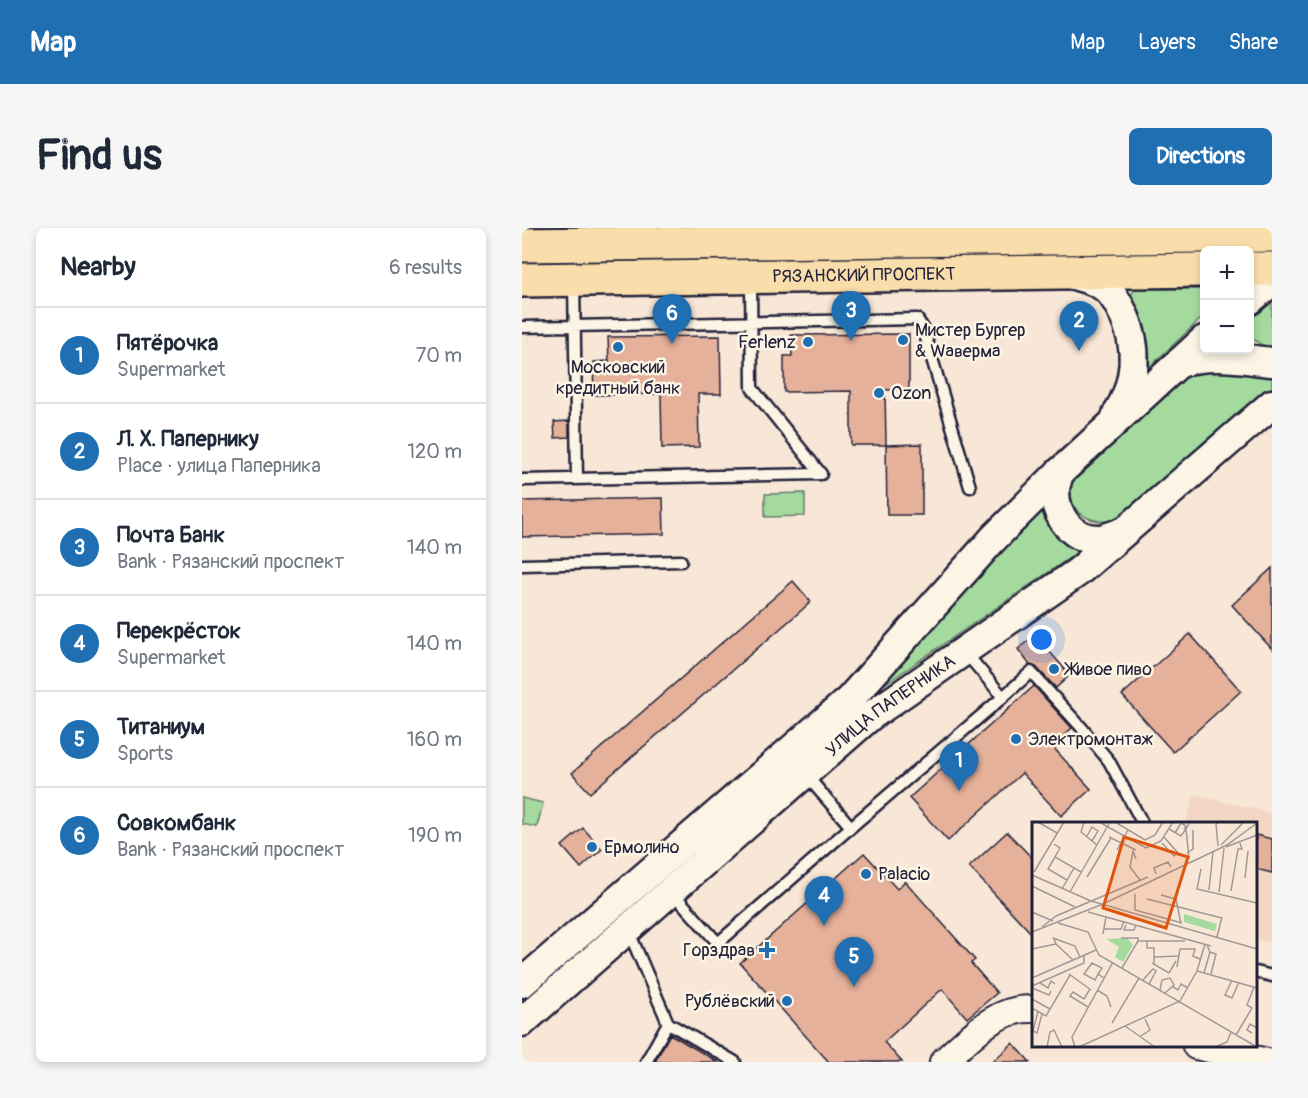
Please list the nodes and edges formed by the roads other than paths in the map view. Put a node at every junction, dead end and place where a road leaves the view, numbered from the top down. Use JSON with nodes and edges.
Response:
{"nodes":[{"id":1,"x":1272,"y":235,"type":"edge"},
{"id":2,"x":522,"y":245,"type":"edge"},
{"id":3,"x":1254,"y":269,"type":"edge"},
{"id":4,"x":1272,"y":269,"type":"edge"},
{"id":5,"x":1200,"y":270,"type":"edge"},
{"id":6,"x":1059,"y":271,"type":"junction"},
{"id":7,"x":751,"y":276,"type":"junction"},
{"id":8,"x":574,"y":279,"type":"junction"},
{"id":9,"x":522,"y":280,"type":"edge"},
{"id":10,"x":1272,"y":281,"type":"edge"},
{"id":11,"x":1254,"y":297,"type":"edge"},
{"id":12,"x":751,"y":323,"type":"junction"},
{"id":13,"x":575,"y":326,"type":"junction"},
{"id":14,"x":522,"y":327,"type":"edge"},
{"id":15,"x":1200,"y":344,"type":"edge"},
{"id":16,"x":1272,"y":362,"type":"edge"},
{"id":17,"x":1179,"y":363,"type":"junction"},
{"id":18,"x":1272,"y":404,"type":"edge"},
{"id":19,"x":1110,"y":426,"type":"junction"},
{"id":20,"x":1059,"y":473,"type":"junction"},
{"id":21,"x":577,"y":479,"type":"junction"},
{"id":22,"x":522,"y":480,"type":"edge"},
{"id":23,"x":970,"y":487,"type":"dead end"},
{"id":24,"x":1123,"y":532,"type":"junction"},
{"id":25,"x":681,"y":561,"type":"dead end"},
{"id":26,"x":522,"y":565,"type":"edge"},
{"id":27,"x":964,"y":651,"type":"junction"},
{"id":28,"x":1003,"y":697,"type":"junction"},
{"id":29,"x":805,"y":774,"type":"junction"},
{"id":30,"x":1142,"y":822,"type":"edge"},
{"id":31,"x":851,"y":827,"type":"junction"},
{"id":32,"x":672,"y":891,"type":"junction"},
{"id":33,"x":628,"y":930,"type":"junction"},
{"id":34,"x":1257,"y":972,"type":"edge"},
{"id":35,"x":1272,"y":976,"type":"edge"},
{"id":36,"x":522,"y":983,"type":"edge"},
{"id":37,"x":1032,"y":1009,"type":"edge"},
{"id":38,"x":522,"y":1022,"type":"edge"},
{"id":39,"x":668,"y":1023,"type":"junction"},
{"id":40,"x":1200,"y":1047,"type":"edge"},
{"id":41,"x":646,"y":1062,"type":"edge"},
{"id":42,"x":735,"y":1062,"type":"edge"},
{"id":43,"x":943,"y":1062,"type":"edge"},
{"id":44,"x":1267,"y":1062,"type":"edge"}],
"edges":[{"from":1,"to":2,"type":"main road","name":"РЯЗАНСКИЙ ПРОСПЕКТ"},
{"from":3,"to":4,"type":"main road"},
{"from":5,"to":6,"type":"main road","name":"РЯЗАНСКИЙ ПРОСПЕКТ"},
{"from":6,"to":7,"type":"main road","name":"РЯЗАНСКИЙ ПРОСПЕКТ"},
{"from":6,"to":19,"type":"main road"},
{"from":7,"to":8,"type":"main road","name":"РЯЗАНСКИЙ ПРОСПЕКТ"},
{"from":7,"to":12,"type":"lane"},
{"from":8,"to":9,"type":"main road","name":"РЯЗАНСКИЙ ПРОСПЕКТ"},
{"from":8,"to":13,"type":"lane"},
{"from":10,"to":11,"type":"main road"},
{"from":12,"to":13,"type":"lane"},
{"from":12,"to":21,"type":"lane"},
{"from":12,"to":23,"type":"lane"},
{"from":13,"to":14,"type":"lane"},
{"from":13,"to":21,"type":"lane"},
{"from":15,"to":17,"type":"main road","name":"УЛИЦА ПАПЕРНИКА"},
{"from":16,"to":17,"type":"main road"},
{"from":17,"to":19,"type":"main road","name":"УЛИЦА ПАПЕРНИКА"},
{"from":18,"to":24,"type":"main road","name":"УЛИЦА ПАПЕРНИКА"},
{"from":19,"to":20,"type":"main road","name":"УЛИЦА ПАПЕРНИКА"},
{"from":20,"to":24,"type":"main road"},
{"from":20,"to":36,"type":"main road","name":"УЛИЦА ПАПЕРНИКА"},
{"from":21,"to":22,"type":"lane"},
{"from":24,"to":27,"type":"main road","name":"УЛИЦА ПАПЕРНИКА"},
{"from":25,"to":26,"type":"lane"},
{"from":27,"to":28,"type":"lane"},
{"from":27,"to":29,"type":"main road","name":"УЛИЦА ПАПЕРНИКА"},
{"from":28,"to":30,"type":"lane"},
{"from":28,"to":31,"type":"lane"},
{"from":29,"to":31,"type":"lane"},
{"from":29,"to":32,"type":"main road","name":"УЛИЦА ПАПЕРНИКА"},
{"from":31,"to":32,"type":"lane"},
{"from":32,"to":33,"type":"main road","name":"УЛИЦА ПАПЕРНИКА"},
{"from":33,"to":38,"type":"main road","name":"УЛИЦА ПАПЕРНИКА"},
{"from":33,"to":39,"type":"lane"},
{"from":34,"to":35,"type":"lane"},
{"from":37,"to":43,"type":"street"},
{"from":39,"to":41,"type":"lane"},
{"from":39,"to":42,"type":"lane"},
{"from":40,"to":44,"type":"street"}]}
